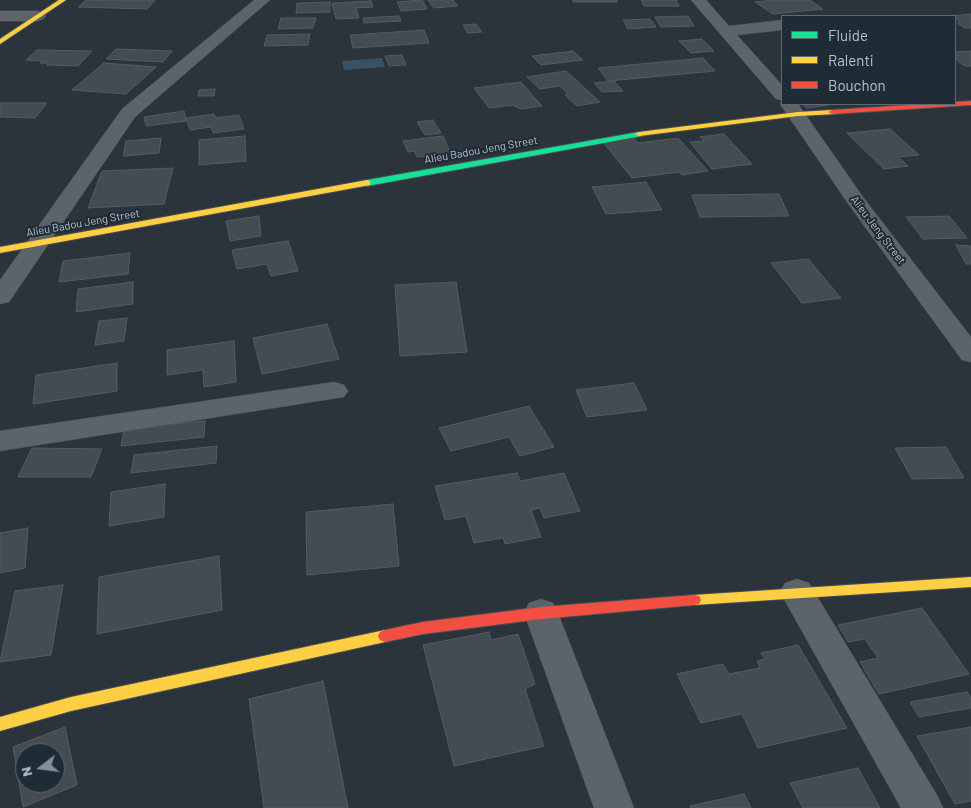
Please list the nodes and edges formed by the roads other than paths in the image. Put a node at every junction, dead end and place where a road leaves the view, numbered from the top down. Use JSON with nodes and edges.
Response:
{"nodes":[{"id":1,"x":63,"y":0,"type":"edge"},
{"id":2,"x":264,"y":0,"type":"edge"},
{"id":3,"x":698,"y":0,"type":"edge"},
{"id":4,"x":0,"y":16,"type":"edge"},
{"id":5,"x":38,"y":16,"type":"junction"},
{"id":6,"x":781,"y":25,"type":"edge"},
{"id":7,"x":727,"y":31,"type":"junction"},
{"id":8,"x":0,"y":42,"type":"edge"},
{"id":9,"x":781,"y":94,"type":"edge"},
{"id":10,"x":971,"y":103,"type":"edge"},
{"id":11,"x":956,"y":104,"type":"edge"},
{"id":12,"x":912,"y":105,"type":"edge"},
{"id":13,"x":794,"y":109,"type":"edge"},
{"id":14,"x":37,"y":244,"type":"junction"},
{"id":15,"x":0,"y":250,"type":"edge"},
{"id":16,"x":0,"y":297,"type":"edge"},
{"id":17,"x":971,"y":354,"type":"edge"},
{"id":18,"x":334,"y":391,"type":"dead end"},
{"id":19,"x":0,"y":441,"type":"edge"},
{"id":20,"x":971,"y":582,"type":"edge"},
{"id":21,"x":797,"y":592,"type":"junction"},
{"id":22,"x":541,"y":613,"type":"junction"},
{"id":23,"x":0,"y":724,"type":"edge"},
{"id":24,"x":614,"y":808,"type":"edge"},
{"id":25,"x":923,"y":808,"type":"edge"}],
"edges":[{"from":1,"to":5,"type":"street"},
{"from":2,"to":14,"type":"street"},
{"from":3,"to":7,"type":"street"},
{"from":4,"to":5,"type":"street"},
{"from":5,"to":8,"type":"street"},
{"from":6,"to":7,"type":"street"},
{"from":7,"to":9,"type":"street"},
{"from":10,"to":11,"type":"street","name":"Alieu Badou Jeng Street"},
{"from":12,"to":13,"type":"street","name":"Alieu Badou Jeng Street"},
{"from":13,"to":14,"type":"street","name":"Alieu Badou Jeng Street"},
{"from":13,"to":17,"type":"street","name":"Alieu Jeng Street"},
{"from":14,"to":15,"type":"street","name":"Alieu Badou Jeng Street"},
{"from":14,"to":16,"type":"street"},
{"from":18,"to":19,"type":"street"},
{"from":20,"to":21,"type":"street"},
{"from":21,"to":22,"type":"street"},
{"from":21,"to":25,"type":"street"},
{"from":22,"to":23,"type":"street"},
{"from":22,"to":24,"type":"street"}]}
